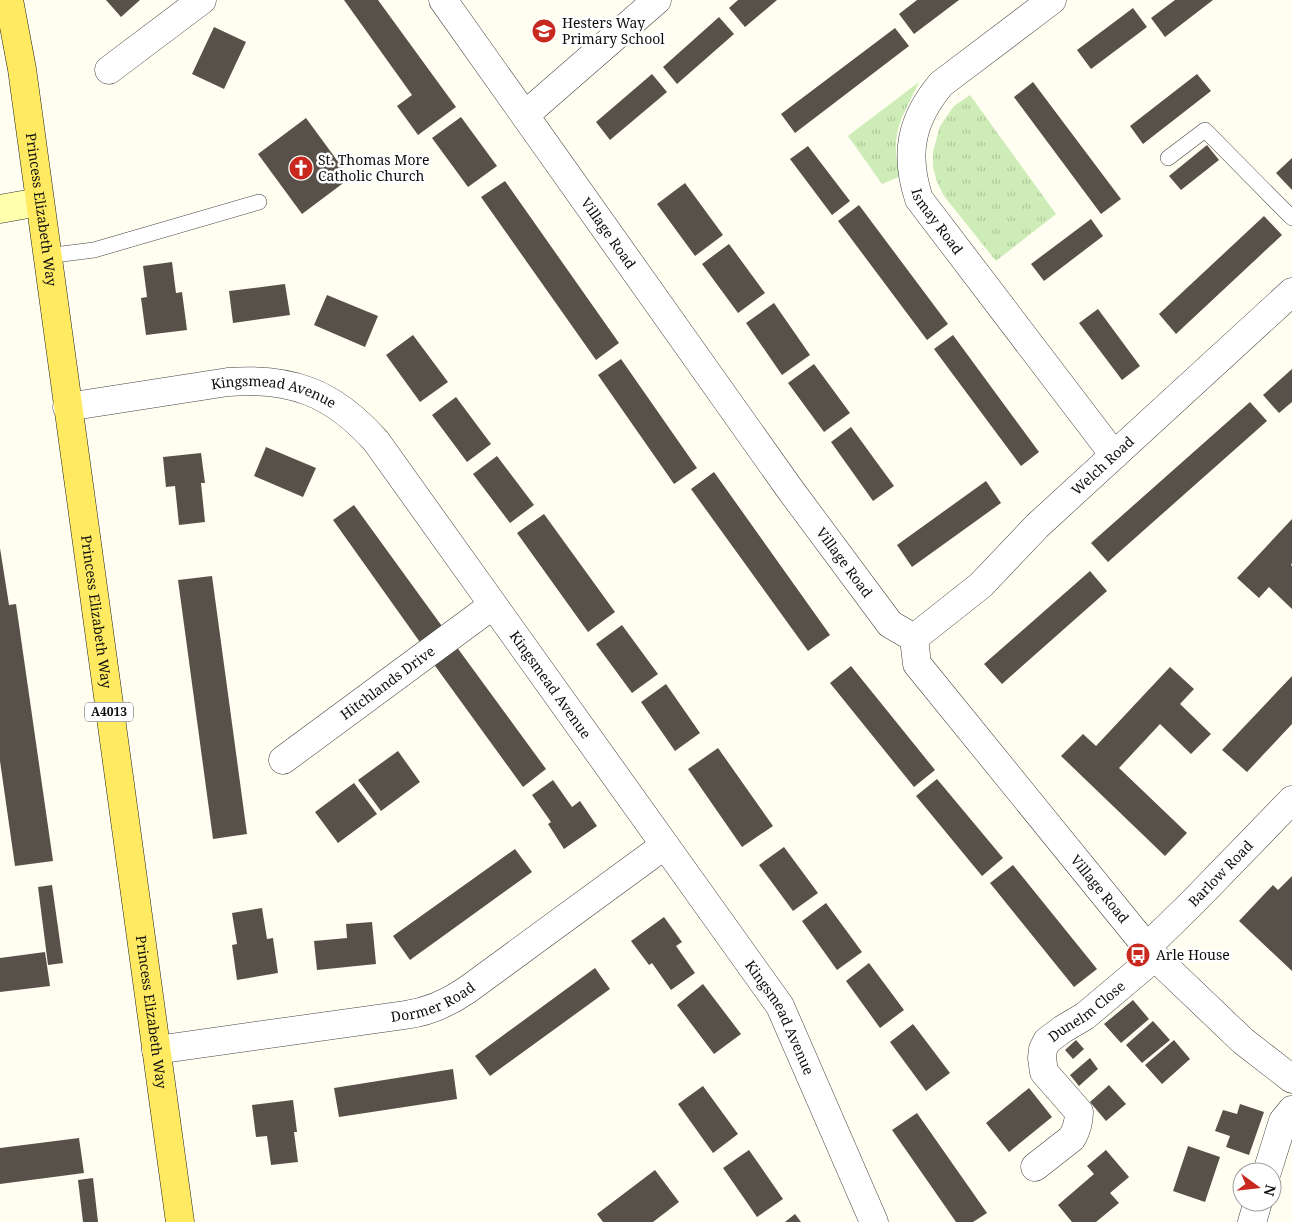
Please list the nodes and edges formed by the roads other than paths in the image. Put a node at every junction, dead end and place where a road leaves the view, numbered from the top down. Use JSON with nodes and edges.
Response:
{"nodes":[{"id":1,"x":9,"y":0,"type":"edge"},
{"id":2,"x":202,"y":0,"type":"edge"},
{"id":3,"x":443,"y":0,"type":"edge"},
{"id":4,"x":657,"y":0,"type":"edge"},
{"id":5,"x":1052,"y":0,"type":"edge"},
{"id":6,"x":109,"y":70,"type":"dead end"},
{"id":7,"x":525,"y":115,"type":"junction"},
{"id":8,"x":1168,"y":158,"type":"dead end"},
{"id":9,"x":39,"y":202,"type":"junction"},
{"id":10,"x":259,"y":202,"type":"dead end"},
{"id":11,"x":0,"y":209,"type":"edge"},
{"id":12,"x":1292,"y":218,"type":"edge"},
{"id":13,"x":46,"y":256,"type":"junction"},
{"id":14,"x":1292,"y":292,"type":"edge"},
{"id":15,"x":67,"y":407,"type":"junction"},
{"id":16,"x":1114,"y":455,"type":"junction"},
{"id":17,"x":493,"y":605,"type":"junction"},
{"id":18,"x":914,"y":638,"type":"junction"},
{"id":19,"x":283,"y":760,"type":"dead end"},
{"id":20,"x":1292,"y":800,"type":"edge"},
{"id":21,"x":665,"y":845,"type":"junction"},
{"id":22,"x":1151,"y":952,"type":"junction"},
{"id":23,"x":156,"y":1050,"type":"junction"},
{"id":24,"x":1292,"y":1079,"type":"edge"},
{"id":25,"x":1292,"y":1110,"type":"edge"},
{"id":26,"x":1271,"y":1162,"type":"edge"},
{"id":27,"x":1035,"y":1167,"type":"dead end"},
{"id":28,"x":180,"y":1222,"type":"edge"},
{"id":29,"x":874,"y":1222,"type":"edge"}],
"edges":[{"from":1,"to":9,"type":"main road","name":"Princess Elizabeth Way","number":"A4013"},
{"from":2,"to":6,"type":"street"},
{"from":3,"to":7,"type":"street","name":"Village Road"},
{"from":4,"to":7,"type":"street"},
{"from":5,"to":16,"type":"street","name":"Ismay Road"},
{"from":7,"to":18,"type":"street","name":"Village Road"},
{"from":8,"to":12,"type":"lane"},
{"from":9,"to":11,"type":"street"},
{"from":9,"to":13,"type":"main road","name":"Princess Elizabeth Way","number":"A4013"},
{"from":10,"to":13,"type":"lane"},
{"from":13,"to":15,"type":"main road","name":"Princess Elizabeth Way","number":"A4013"},
{"from":14,"to":16,"type":"street","name":"Welch Road"},
{"from":15,"to":17,"type":"street","name":"Kingsmead Avenue"},
{"from":15,"to":23,"type":"main road","name":"Princess Elizabeth Way","number":"A4013"},
{"from":16,"to":18,"type":"street","name":"Welch Road"},
{"from":17,"to":19,"type":"street","name":"Hitchlands Drive"},
{"from":17,"to":21,"type":"street","name":"Kingsmead Avenue"},
{"from":18,"to":22,"type":"street","name":"Village Road"},
{"from":20,"to":22,"type":"street","name":"Barlow Road"},
{"from":21,"to":23,"type":"street","name":"Dormer Road"},
{"from":21,"to":29,"type":"street","name":"Kingsmead Avenue"},
{"from":22,"to":24,"type":"street","name":"Village Road"},
{"from":22,"to":27,"type":"street","name":"Dunelm Close"},
{"from":23,"to":28,"type":"main road","name":"Princess Elizabeth Way","number":"A4013"},
{"from":25,"to":26,"type":"street"}]}
